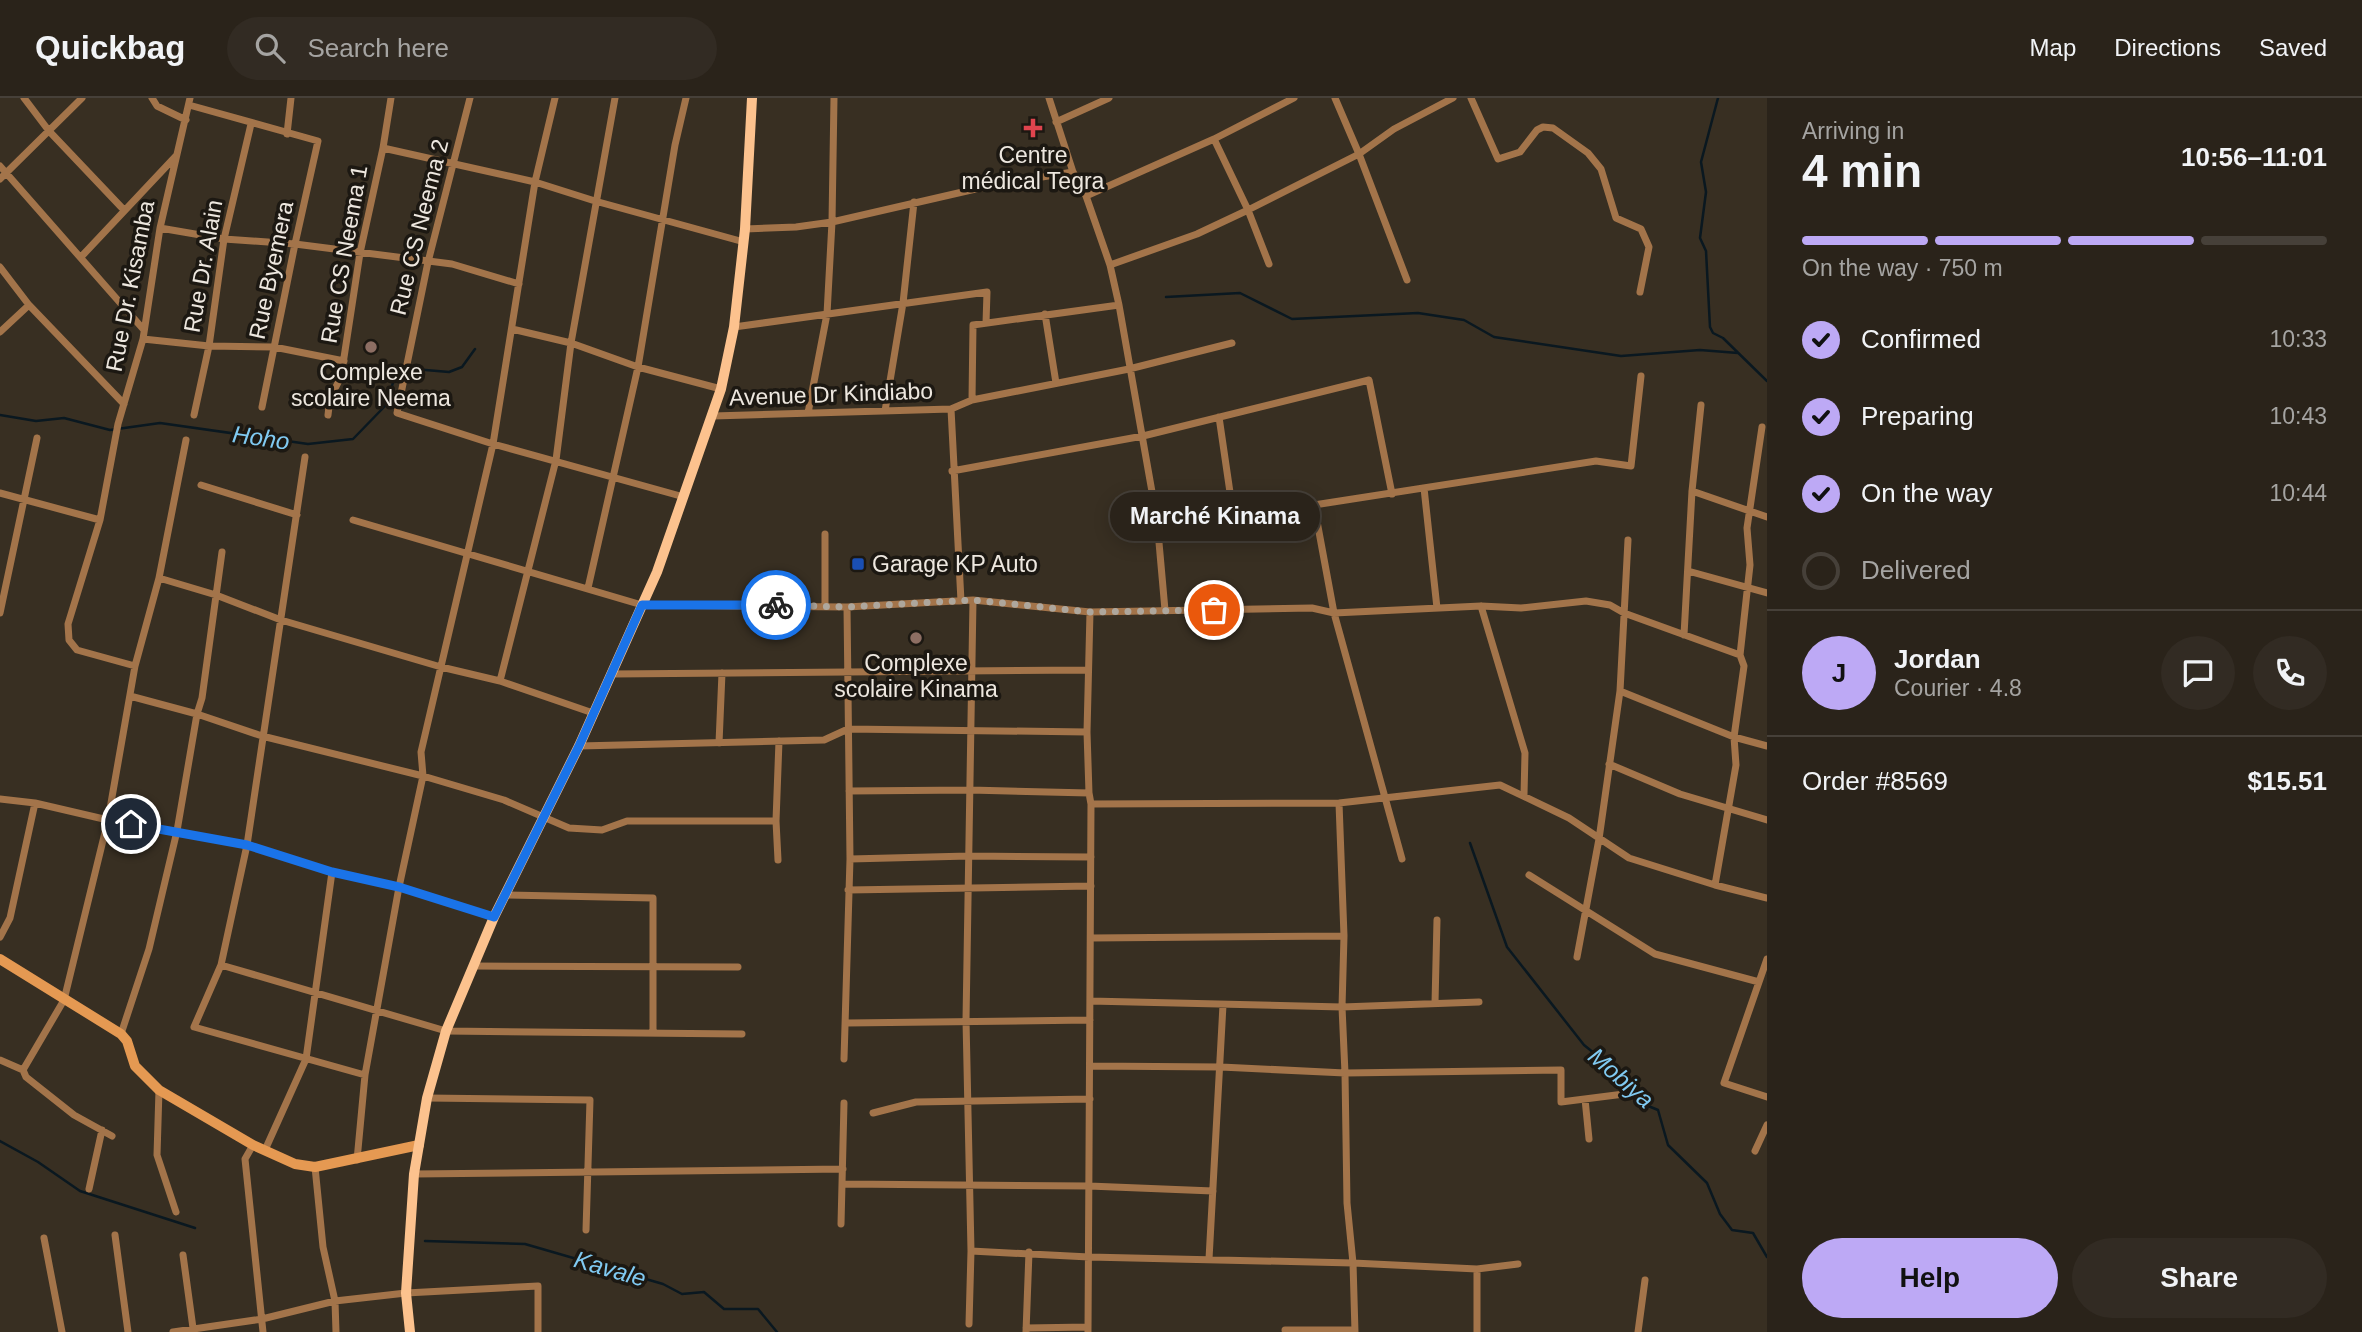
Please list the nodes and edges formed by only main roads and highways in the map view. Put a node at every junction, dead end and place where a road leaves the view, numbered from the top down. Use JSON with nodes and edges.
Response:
{"nodes":[{"id":1,"x":752,"y":98,"type":"edge"},
{"id":2,"x":410,"y":1332,"type":"edge"}],
"edges":[{"from":1,"to":2,"type":"main road"}]}
